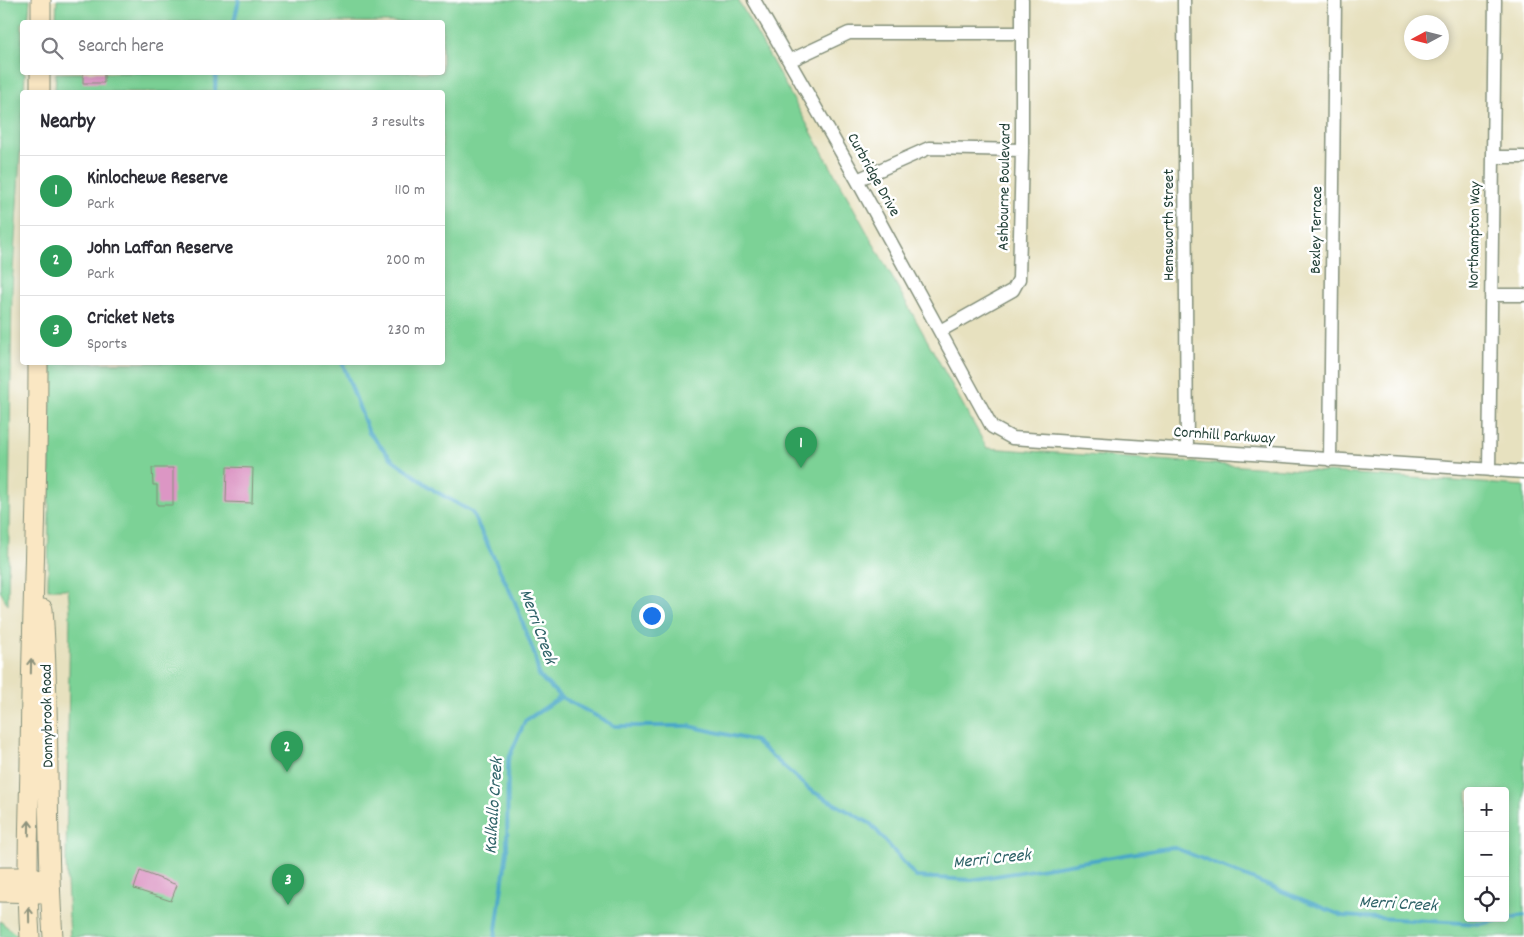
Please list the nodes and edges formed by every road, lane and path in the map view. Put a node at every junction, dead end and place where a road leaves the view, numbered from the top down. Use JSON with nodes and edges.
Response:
{"nodes":[{"id":1,"x":41,"y":0,"type":"edge"},
{"id":2,"x":754,"y":0,"type":"edge"},
{"id":3,"x":1022,"y":0,"type":"edge"},
{"id":4,"x":1184,"y":0,"type":"edge"},
{"id":5,"x":1335,"y":0,"type":"edge"},
{"id":6,"x":1495,"y":0,"type":"edge"},
{"id":7,"x":41,"y":20,"type":"edge"},
{"id":8,"x":1022,"y":33,"type":"junction"},
{"id":9,"x":789,"y":62,"type":"junction"},
{"id":10,"x":40,"y":75,"type":"edge"},
{"id":11,"x":40,"y":90,"type":"edge"},
{"id":12,"x":1022,"y":150,"type":"junction"},
{"id":13,"x":1493,"y":157,"type":"junction"},
{"id":14,"x":1524,"y":157,"type":"edge"},
{"id":15,"x":857,"y":180,"type":"junction"},
{"id":16,"x":1491,"y":295,"type":"junction"},
{"id":17,"x":1524,"y":295,"type":"edge"},
{"id":18,"x":940,"y":330,"type":"junction"},
{"id":19,"x":38,"y":365,"type":"edge"},
{"id":20,"x":960,"y":369,"type":"joint"},
{"id":21,"x":1187,"y":450,"type":"junction"},
{"id":22,"x":1330,"y":460,"type":"junction"},
{"id":23,"x":1489,"y":470,"type":"junction"},
{"id":24,"x":1524,"y":472,"type":"edge"},
{"id":25,"x":38,"y":496,"type":"junction"},
{"id":26,"x":0,"y":877,"type":"edge"},
{"id":27,"x":28,"y":885,"type":"junction"},
{"id":28,"x":0,"y":892,"type":"edge"},
{"id":29,"x":51,"y":893,"type":"junction"},
{"id":30,"x":30,"y":937,"type":"edge"},
{"id":31,"x":53,"y":937,"type":"edge"}],
"edges":[{"from":1,"to":7,"type":"main road"},
{"from":2,"to":9,"type":"street","name":"Curbridge Drive"},
{"from":3,"to":8,"type":"street","name":"Ashbourne Boulevard"},
{"from":4,"to":21,"type":"street","name":"Hemsworth Street"},
{"from":5,"to":22,"type":"street","name":"Bexley Terrace"},
{"from":6,"to":13,"type":"street","name":"Northampton Way"},
{"from":8,"to":9,"type":"street"},
{"from":8,"to":12,"type":"street","name":"Ashbourne Boulevard"},
{"from":9,"to":15,"type":"street","name":"Curbridge Drive"},
{"from":10,"to":11,"type":"main road"},
{"from":12,"to":15,"type":"street"},
{"from":12,"to":18,"type":"street","name":"Ashbourne Boulevard"},
{"from":13,"to":14,"type":"street"},
{"from":13,"to":16,"type":"street","name":"Northampton Way"},
{"from":15,"to":18,"type":"street","name":"Curbridge Drive"},
{"from":16,"to":17,"type":"street"},
{"from":16,"to":23,"type":"street","name":"Northampton Way"},
{"from":18,"to":20,"type":"street","name":"Curbridge Drive"},
{"from":19,"to":25,"type":"main road","name":"Donnybrook Road"},
{"from":20,"to":21,"type":"street","name":"Cornhill Parkway"},
{"from":21,"to":22,"type":"street","name":"Cornhill Parkway"},
{"from":22,"to":23,"type":"street","name":"Cornhill Parkway"},
{"from":23,"to":24,"type":"street","name":"Cornhill Parkway"},
{"from":27,"to":25,"type":"main road","name":"Donnybrook Road","one_way":true},
{"from":25,"to":29,"type":"main road","name":"Donnybrook Road"},
{"from":26,"to":27,"type":"main road"},
{"from":27,"to":28,"type":"main road"},
{"from":27,"to":29,"type":"main road"},
{"from":30,"to":27,"type":"main road","name":"Donnybrook Road","one_way":true},
{"from":29,"to":31,"type":"main road","name":"Donnybrook Road"}]}
